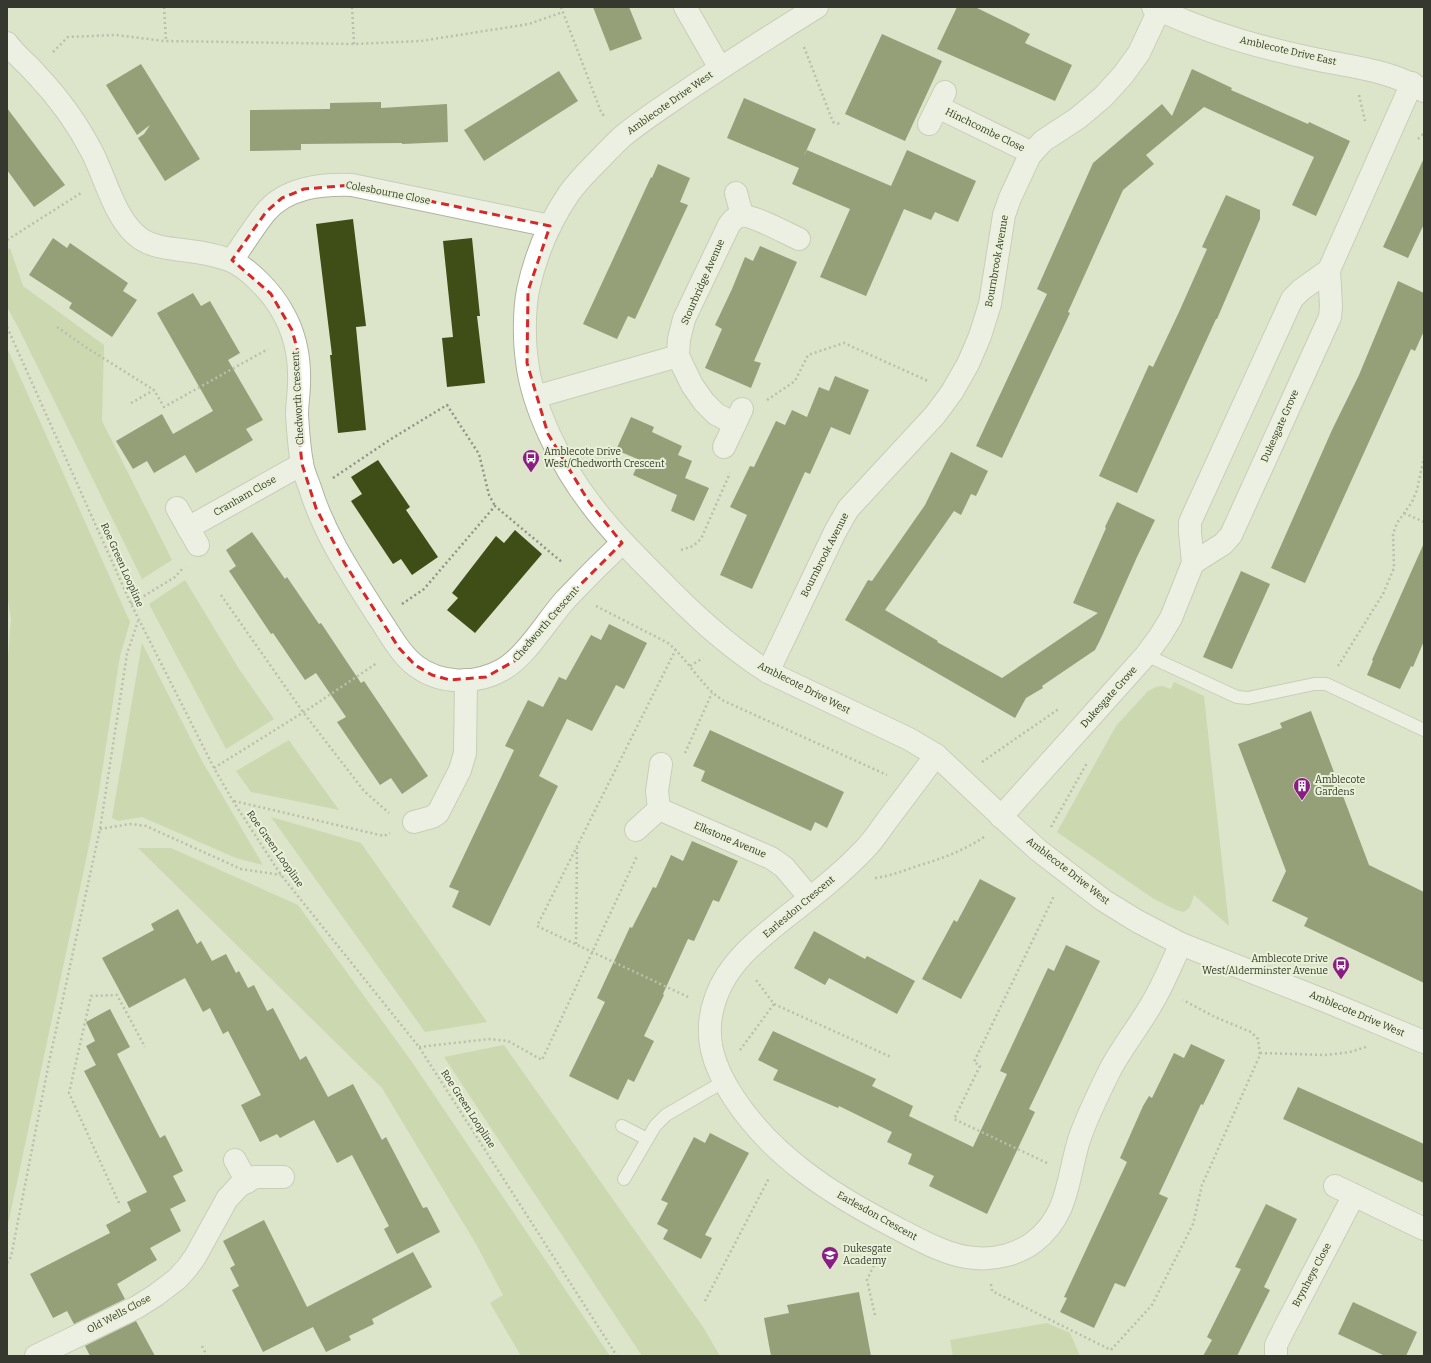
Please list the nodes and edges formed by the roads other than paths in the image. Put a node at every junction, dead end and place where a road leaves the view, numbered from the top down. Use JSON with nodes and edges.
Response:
{"nodes":[{"id":1,"x":685,"y":7,"type":"edge"},
{"id":2,"x":817,"y":7,"type":"edge"},
{"id":3,"x":1156,"y":8,"type":"edge"},
{"id":4,"x":7,"y":43,"type":"edge"},
{"id":5,"x":720,"y":68,"type":"junction"},
{"id":6,"x":1418,"y":87,"type":"edge"},
{"id":7,"x":937,"y":108,"type":"dead end"},
{"id":8,"x":1032,"y":153,"type":"junction"},
{"id":9,"x":736,"y":193,"type":"dead end"},
{"id":10,"x":742,"y":215,"type":"junction"},
{"id":11,"x":550,"y":226,"type":"junction"},
{"id":12,"x":799,"y":239,"type":"dead end"},
{"id":13,"x":232,"y":260,"type":"junction"},
{"id":14,"x":1329,"y":270,"type":"junction"},
{"id":15,"x":678,"y":356,"type":"junction"},
{"id":16,"x":535,"y":397,"type":"junction"},
{"id":17,"x":724,"y":447,"type":"road end"},
{"id":18,"x":302,"y":464,"type":"junction"},
{"id":19,"x":177,"y":508,"type":"dead end"},
{"id":20,"x":622,"y":543,"type":"junction"},
{"id":21,"x":1193,"y":563,"type":"junction"},
{"id":22,"x":1146,"y":655,"type":"junction"},
{"id":23,"x":768,"y":672,"type":"junction"},
{"id":24,"x":466,"y":680,"type":"junction"},
{"id":25,"x":1424,"y":730,"type":"edge"},
{"id":26,"x":936,"y":756,"type":"junction"},
{"id":27,"x":661,"y":764,"type":"road end"},
{"id":28,"x":660,"y":809,"type":"junction"},
{"id":29,"x":1003,"y":818,"type":"junction"},
{"id":30,"x":409,"y":824,"type":"road end"},
{"id":31,"x":636,"y":830,"type":"road end"},
{"id":32,"x":810,"y":898,"type":"junction"},
{"id":33,"x":1181,"y":944,"type":"junction"},
{"id":34,"x":1415,"y":1039,"type":"edge"},
{"id":35,"x":722,"y":1079,"type":"junction"},
{"id":36,"x":622,"y":1126,"type":"dead end"},
{"id":37,"x":647,"y":1139,"type":"junction"},
{"id":38,"x":235,"y":1160,"type":"dead end"},
{"id":39,"x":284,"y":1177,"type":"dead end"},
{"id":40,"x":624,"y":1179,"type":"dead end"},
{"id":41,"x":247,"y":1182,"type":"junction"},
{"id":42,"x":1424,"y":1229,"type":"edge"},
{"id":43,"x":36,"y":1356,"type":"edge"},
{"id":44,"x":1276,"y":1356,"type":"edge"}],
"edges":[{"from":1,"to":5,"type":"street"},
{"from":2,"to":5,"type":"street"},
{"from":3,"to":6,"type":"street","name":"Amblecote Drive East"},
{"from":3,"to":8,"type":"street","name":"Bournbrook Avenue"},
{"from":4,"to":13,"type":"street","name":"Chedworth Crescent"},
{"from":5,"to":11,"type":"street","name":"Amblecote Drive West"},
{"from":6,"to":14,"type":"street","name":"Dukesgate Grove"},
{"from":7,"to":8,"type":"street","name":"Hinchcombe Close"},
{"from":8,"to":23,"type":"street","name":"Bournbrook Avenue"},
{"from":9,"to":10,"type":"street"},
{"from":10,"to":12,"type":"street"},
{"from":10,"to":15,"type":"street","name":"Stourbridge Avenue"},
{"from":11,"to":13,"type":"street","name":"Colesbourne Close"},
{"from":11,"to":16,"type":"street","name":"Amblecote Drive West"},
{"from":13,"to":18,"type":"street","name":"Chedworth Crescent"},
{"from":14,"to":21,"type":"street","name":"Dukesgate Grove"},
{"from":14,"to":21,"type":"street","name":"Dukesgate Grove"},
{"from":15,"to":16,"type":"street"},
{"from":15,"to":17,"type":"street"},
{"from":16,"to":20,"type":"street","name":"Amblecote Drive West"},
{"from":18,"to":19,"type":"street","name":"Cranham Close"},
{"from":18,"to":24,"type":"street","name":"Chedworth Crescent"},
{"from":20,"to":23,"type":"street","name":"Amblecote Drive West"},
{"from":20,"to":24,"type":"street","name":"Chedworth Crescent"},
{"from":21,"to":22,"type":"street","name":"Dukesgate Grove"},
{"from":22,"to":25,"type":"lane"},
{"from":22,"to":29,"type":"street","name":"Dukesgate Grove"},
{"from":23,"to":26,"type":"street","name":"Amblecote Drive West"},
{"from":24,"to":30,"type":"street"},
{"from":26,"to":29,"type":"street","name":"Amblecote Drive West"},
{"from":26,"to":32,"type":"street","name":"Earlesdon Crescent"},
{"from":27,"to":28,"type":"street"},
{"from":28,"to":31,"type":"street"},
{"from":28,"to":32,"type":"street","name":"Elkstone Avenue"},
{"from":29,"to":33,"type":"street","name":"Amblecote Drive West"},
{"from":32,"to":35,"type":"street","name":"Earlesdon Crescent"},
{"from":33,"to":34,"type":"street","name":"Amblecote Drive West"},
{"from":33,"to":35,"type":"street","name":"Earlesdon Crescent"},
{"from":35,"to":37,"type":"lane"},
{"from":36,"to":37,"type":"lane"},
{"from":37,"to":40,"type":"lane"},
{"from":38,"to":41,"type":"street"},
{"from":39,"to":41,"type":"street","name":"Old Wells Close"},
{"from":41,"to":43,"type":"street","name":"Old Wells Close"},
{"from":42,"to":44,"type":"street","name":"Brynheys Close"}]}
